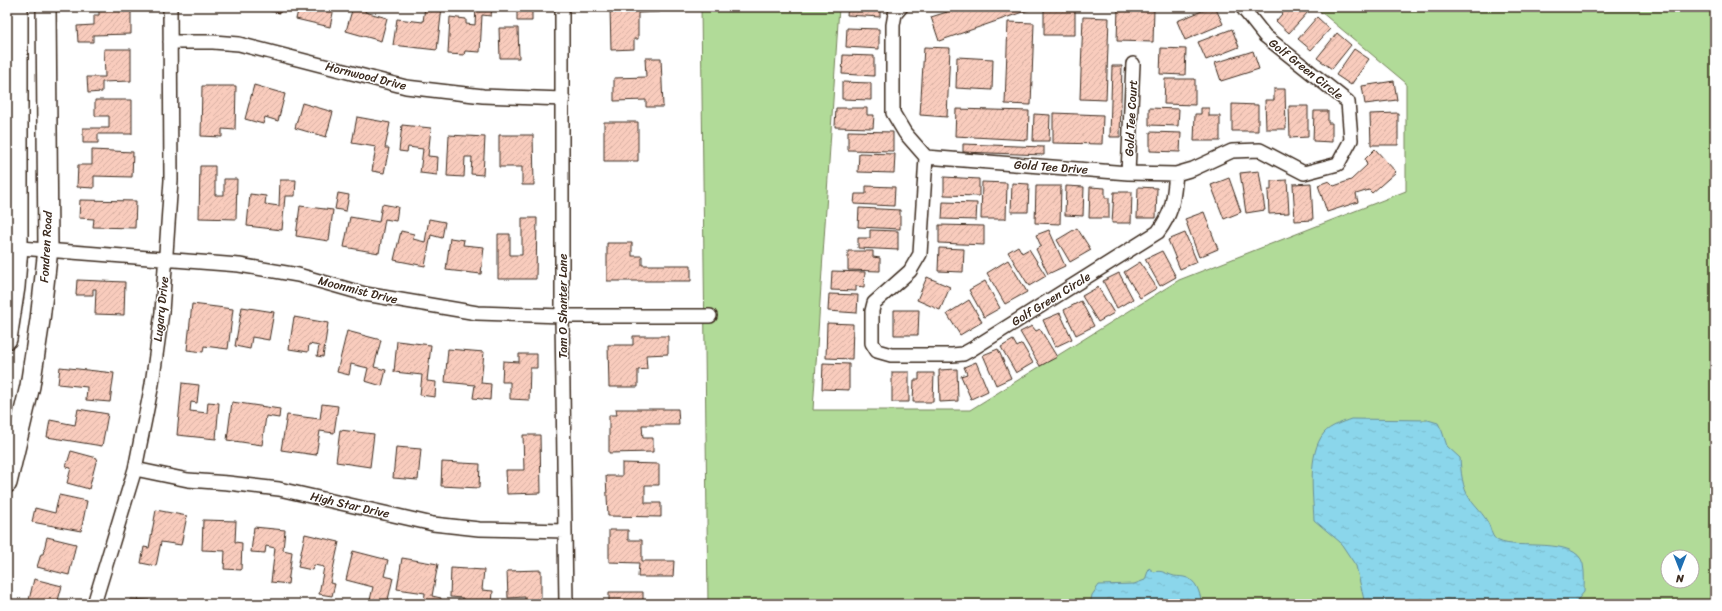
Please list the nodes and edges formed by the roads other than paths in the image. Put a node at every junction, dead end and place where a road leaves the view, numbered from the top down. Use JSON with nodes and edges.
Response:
{"nodes":[{"id":1,"x":18,"y":7,"type":"edge"},
{"id":2,"x":46,"y":7,"type":"edge"},
{"id":3,"x":170,"y":7,"type":"edge"},
{"id":4,"x":562,"y":7,"type":"edge"},
{"id":5,"x":901,"y":7,"type":"edge"},
{"id":6,"x":1242,"y":7,"type":"edge"},
{"id":7,"x":170,"y":42,"type":"junction"},
{"id":8,"x":1133,"y":64,"type":"dead end"},
{"id":9,"x":563,"y":99,"type":"junction"},
{"id":10,"x":926,"y":157,"type":"junction"},
{"id":11,"x":1128,"y":173,"type":"junction"},
{"id":12,"x":1176,"y":174,"type":"junction"},
{"id":13,"x":13,"y":247,"type":"edge"},
{"id":14,"x":48,"y":249,"type":"junction"},
{"id":15,"x":166,"y":258,"type":"junction"},
{"id":16,"x":562,"y":316,"type":"junction"},
{"id":17,"x":710,"y":316,"type":"dead end"},
{"id":18,"x":7,"y":339,"type":"edge"},
{"id":19,"x":135,"y":469,"type":"junction"},
{"id":20,"x":7,"y":483,"type":"edge"},
{"id":21,"x":565,"y":531,"type":"junction"},
{"id":22,"x":94,"y":604,"type":"edge"},
{"id":23,"x":566,"y":604,"type":"edge"}],
"edges":[{"from":1,"to":13,"type":"main road"},
{"from":2,"to":14,"type":"main road","name":"Fondren Road"},
{"from":3,"to":7,"type":"street","name":"Lugary Drive"},
{"from":4,"to":9,"type":"street","name":"Tam O Shanter Lane"},
{"from":5,"to":10,"type":"street"},
{"from":6,"to":12,"type":"street","name":"Golf Green Circle"},
{"from":7,"to":9,"type":"street","name":"Hornwood Drive"},
{"from":7,"to":15,"type":"street","name":"Lugary Drive"},
{"from":8,"to":11,"type":"street","name":"Gold Tee Court"},
{"from":9,"to":16,"type":"street","name":"Tam O Shanter Lane"},
{"from":10,"to":11,"type":"street","name":"Gold Tee Drive"},
{"from":10,"to":12,"type":"street","name":"Golf Green Circle"},
{"from":11,"to":12,"type":"street","name":"Gold Tee Drive"},
{"from":13,"to":14,"type":"street","name":"Moonmist Drive"},
{"from":13,"to":18,"type":"main road"},
{"from":14,"to":15,"type":"street","name":"Moonmist Drive"},
{"from":14,"to":20,"type":"main road","name":"Fondren Road"},
{"from":15,"to":16,"type":"street","name":"Moonmist Drive"},
{"from":15,"to":19,"type":"street","name":"Lugary Drive"},
{"from":16,"to":17,"type":"street","name":"Moonmist Drive"},
{"from":16,"to":21,"type":"street","name":"Tam O Shanter Lane"},
{"from":19,"to":21,"type":"street","name":"High Star Drive"},
{"from":19,"to":22,"type":"street","name":"Lugary Drive"},
{"from":21,"to":23,"type":"street","name":"Tam O Shanter Lane"}]}
